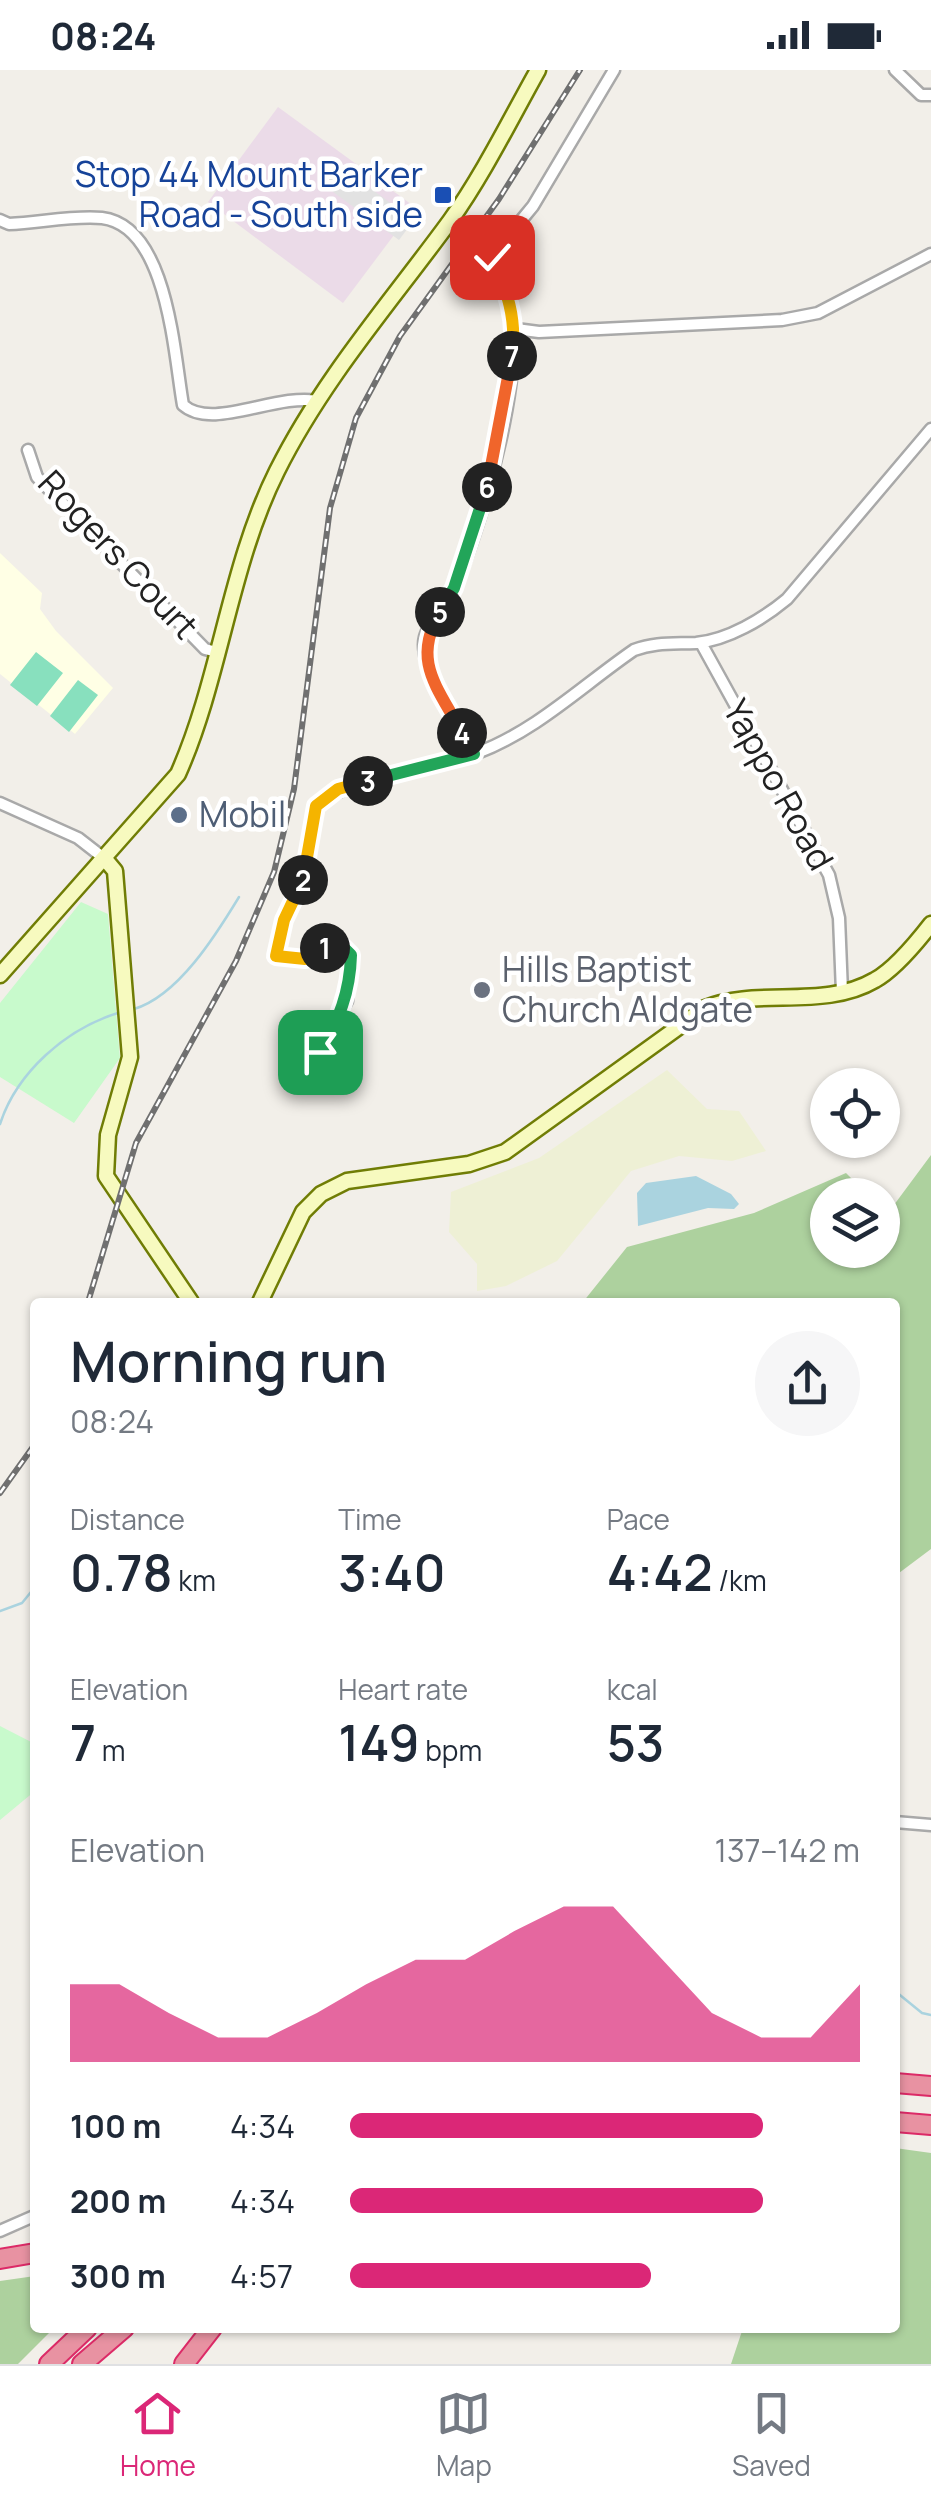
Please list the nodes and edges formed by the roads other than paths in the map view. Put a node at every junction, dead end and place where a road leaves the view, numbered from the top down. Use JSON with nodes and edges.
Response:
{"nodes":[{"id":1,"x":538,"y":70,"type":"edge"},
{"id":2,"x":614,"y":70,"type":"edge"},
{"id":3,"x":896,"y":70,"type":"edge"},
{"id":4,"x":931,"y":95,"type":"edge"},
{"id":5,"x":451,"y":219,"type":"junction"},
{"id":6,"x":0,"y":220,"type":"edge"},
{"id":7,"x":931,"y":254,"type":"edge"},
{"id":8,"x":492,"y":257,"type":"junction"},
{"id":9,"x":516,"y":329,"type":"junction"},
{"id":10,"x":318,"y":401,"type":"junction"},
{"id":11,"x":931,"y":430,"type":"edge"},
{"id":12,"x":28,"y":450,"type":"dead end"},
{"id":13,"x":701,"y":643,"type":"junction"},
{"id":14,"x":216,"y":652,"type":"junction"},
{"id":15,"x":474,"y":754,"type":"junction"},
{"id":16,"x":0,"y":802,"type":"edge"},
{"id":17,"x":105,"y":859,"type":"junction"},
{"id":18,"x":931,"y":924,"type":"edge"},
{"id":19,"x":0,"y":976,"type":"edge"},
{"id":20,"x":842,"y":992,"type":"junction"},
{"id":21,"x":320,"y":1052,"type":"dead end"},
{"id":22,"x":188,"y":1298,"type":"edge"},
{"id":23,"x":262,"y":1298,"type":"edge"},
{"id":24,"x":900,"y":1822,"type":"edge"},
{"id":25,"x":931,"y":1825,"type":"edge"},
{"id":26,"x":900,"y":2083,"type":"edge"},
{"id":27,"x":931,"y":2086,"type":"edge"},
{"id":28,"x":900,"y":2123,"type":"edge"},
{"id":29,"x":931,"y":2126,"type":"edge"},
{"id":30,"x":30,"y":2218,"type":"edge"},
{"id":31,"x":0,"y":2231,"type":"edge"},
{"id":32,"x":30,"y":2254,"type":"edge"},
{"id":33,"x":0,"y":2259,"type":"edge"},
{"id":34,"x":82,"y":2333,"type":"edge"},
{"id":35,"x":118,"y":2333,"type":"edge"},
{"id":36,"x":208,"y":2333,"type":"edge"},
{"id":37,"x":49,"y":2364,"type":"edge"},
{"id":38,"x":82,"y":2364,"type":"edge"},
{"id":39,"x":184,"y":2364,"type":"edge"}],
"edges":[{"from":1,"to":5,"type":"main road"},
{"from":2,"to":8,"type":"street"},
{"from":3,"to":4,"type":"street"},
{"from":5,"to":8,"type":"street"},
{"from":5,"to":10,"type":"main road"},
{"from":6,"to":10,"type":"street"},
{"from":7,"to":9,"type":"street"},
{"from":8,"to":9,"type":"street"},
{"from":9,"to":15,"type":"street"},
{"from":10,"to":14,"type":"main road"},
{"from":11,"to":13,"type":"street"},
{"from":12,"to":14,"type":"street","name":"Rogers Court"},
{"from":13,"to":15,"type":"street"},
{"from":13,"to":20,"type":"street","name":"Yappo Road"},
{"from":14,"to":17,"type":"main road"},
{"from":15,"to":21,"type":"street"},
{"from":16,"to":17,"type":"street"},
{"from":17,"to":19,"type":"main road"},
{"from":17,"to":22,"type":"main road"},
{"from":18,"to":20,"type":"main road"},
{"from":20,"to":23,"type":"main road"},
{"from":24,"to":25,"type":"street"},
{"from":26,"to":27,"type":"highway"},
{"from":28,"to":29,"type":"highway"},
{"from":30,"to":31,"type":"street"},
{"from":32,"to":33,"type":"highway"},
{"from":34,"to":37,"type":"highway"},
{"from":35,"to":38,"type":"highway"},
{"from":36,"to":39,"type":"highway"}]}
